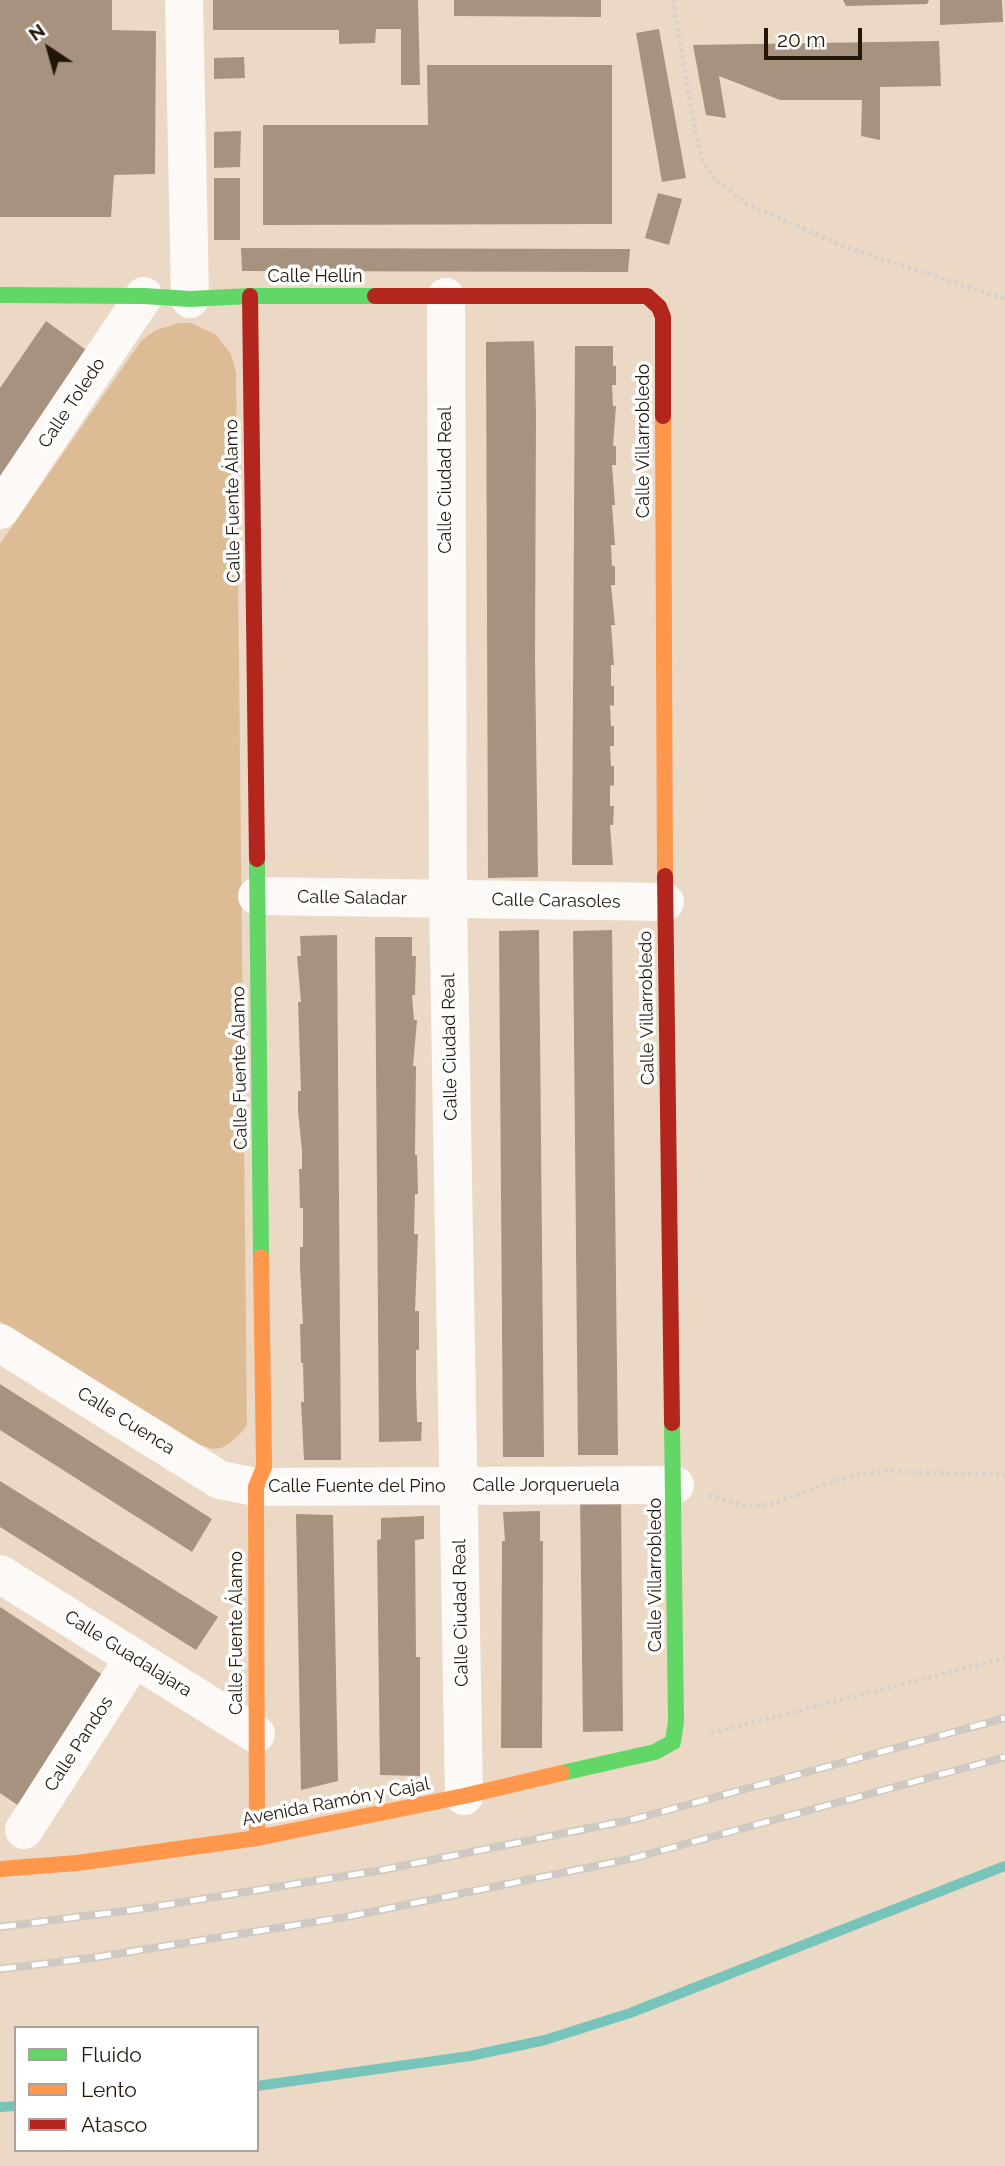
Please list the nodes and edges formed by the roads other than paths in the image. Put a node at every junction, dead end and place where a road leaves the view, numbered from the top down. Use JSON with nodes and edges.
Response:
{"nodes":[{"id":1,"x":184,"y":0,"type":"edge"},
{"id":2,"x":0,"y":295,"type":"edge"},
{"id":3,"x":145,"y":296,"type":"junction"},
{"id":4,"x":250,"y":296,"type":"junction"},
{"id":5,"x":630,"y":296,"type":"joint"},
{"id":6,"x":446,"y":297,"type":"junction"},
{"id":7,"x":190,"y":299,"type":"junction"},
{"id":8,"x":0,"y":510,"type":"edge"},
{"id":9,"x":257,"y":896,"type":"junction"},
{"id":10,"x":448,"y":899,"type":"junction"},
{"id":11,"x":665,"y":902,"type":"junction"},
{"id":12,"x":0,"y":1343,"type":"edge"},
{"id":13,"x":675,"y":1485,"type":"junction"},
{"id":14,"x":458,"y":1486,"type":"junction"},
{"id":15,"x":256,"y":1487,"type":"junction"},
{"id":16,"x":0,"y":1574,"type":"edge"},
{"id":17,"x":134,"y":1658,"type":"junction"},
{"id":18,"x":256,"y":1734,"type":"junction"},
{"id":19,"x":673,"y":1742,"type":"joint"},
{"id":20,"x":464,"y":1796,"type":"junction"},
{"id":21,"x":24,"y":1830,"type":"dead end"},
{"id":22,"x":257,"y":1838,"type":"junction"},
{"id":23,"x":0,"y":1870,"type":"edge"}],
"edges":[{"from":1,"to":7,"type":"street"},
{"from":2,"to":3,"type":"street","name":"Calle Hellín"},
{"from":3,"to":7,"type":"street","name":"Calle Hellín"},
{"from":3,"to":8,"type":"street","name":"Calle Toledo"},
{"from":4,"to":6,"type":"street","name":"Calle Hellín"},
{"from":4,"to":7,"type":"street","name":"Calle Hellín"},
{"from":4,"to":9,"type":"street","name":"Calle Fuente Álamo"},
{"from":5,"to":6,"type":"street","name":"Calle Hellín"},
{"from":5,"to":11,"type":"street","name":"Calle Villarrobledo"},
{"from":6,"to":10,"type":"street","name":"Calle Ciudad Real"},
{"from":9,"to":10,"type":"street","name":"Calle Saladar"},
{"from":9,"to":15,"type":"street","name":"Calle Fuente Álamo"},
{"from":10,"to":11,"type":"street","name":"Calle Carasoles"},
{"from":10,"to":14,"type":"street","name":"Calle Ciudad Real"},
{"from":11,"to":13,"type":"street","name":"Calle Villarrobledo"},
{"from":12,"to":15,"type":"street","name":"Calle Cuenca"},
{"from":13,"to":14,"type":"street","name":"Calle Jorqueruela"},
{"from":13,"to":19,"type":"street","name":"Calle Villarrobledo"},
{"from":14,"to":15,"type":"street","name":"Calle Fuente del Pino"},
{"from":14,"to":20,"type":"street","name":"Calle Ciudad Real"},
{"from":15,"to":18,"type":"street","name":"Calle Fuente Álamo"},
{"from":16,"to":17,"type":"street","name":"Calle Guadalajara"},
{"from":17,"to":18,"type":"street","name":"Calle Guadalajara"},
{"from":17,"to":21,"type":"street","name":"Calle Pandos"},
{"from":18,"to":22,"type":"street","name":"Calle Fuente Álamo"},
{"from":19,"to":20,"type":"street","name":"Avenida Ramón y Cajal"},
{"from":20,"to":22,"type":"street","name":"Avenida Ramón y Cajal"},
{"from":22,"to":23,"type":"street","name":"Avenida Ramón y Cajal"}]}
